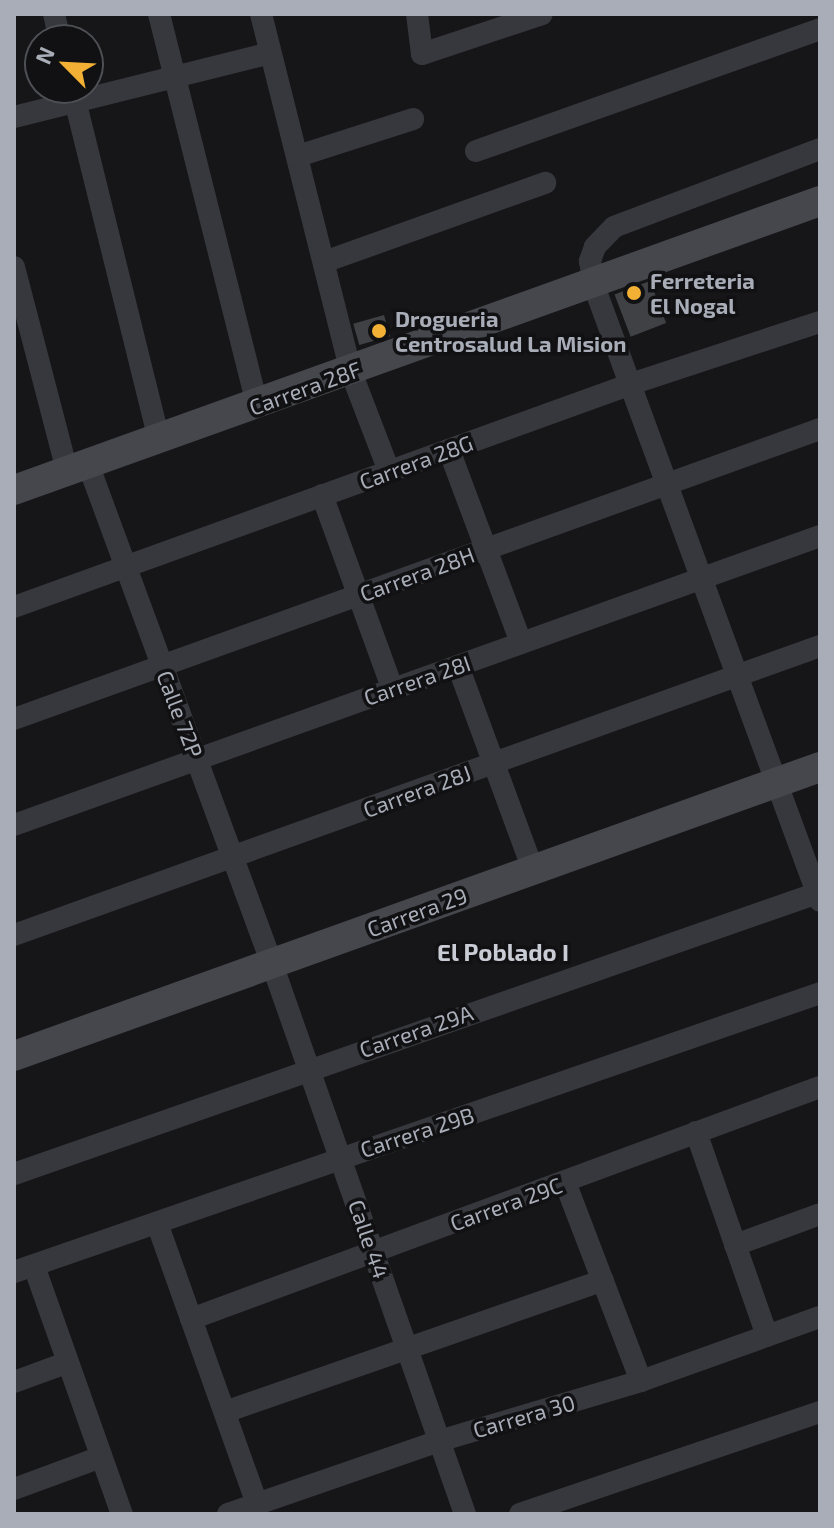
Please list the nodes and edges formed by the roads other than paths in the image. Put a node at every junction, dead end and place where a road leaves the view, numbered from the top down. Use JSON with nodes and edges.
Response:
{"nodes":[{"id":1,"x":159,"y":14,"type":"edge"},
{"id":2,"x":261,"y":14,"type":"edge"},
{"id":3,"x":417,"y":14,"type":"edge"},
{"id":4,"x":542,"y":14,"type":"edge"},
{"id":5,"x":820,"y":29,"type":"edge"},
{"id":6,"x":270,"y":53,"type":"junction"},
{"id":7,"x":175,"y":78,"type":"junction"},
{"id":8,"x":104,"y":91,"type":"edge"},
{"id":9,"x":51,"y":104,"type":"edge"},
{"id":10,"x":76,"y":104,"type":"edge"},
{"id":11,"x":14,"y":117,"type":"edge"},
{"id":12,"x":413,"y":119,"type":"dead end"},
{"id":13,"x":820,"y":149,"type":"edge"},
{"id":14,"x":476,"y":151,"type":"dead end"},
{"id":15,"x":298,"y":156,"type":"junction"},
{"id":16,"x":545,"y":183,"type":"dead end"},
{"id":17,"x":820,"y":201,"type":"edge"},
{"id":18,"x":324,"y":262,"type":"junction"},
{"id":19,"x":14,"y":267,"type":"edge"},
{"id":20,"x":594,"y":286,"type":"junction"},
{"id":21,"x":820,"y":322,"type":"edge"},
{"id":22,"x":351,"y":372,"type":"junction"},
{"id":23,"x":631,"y":384,"type":"junction"},
{"id":24,"x":257,"y":405,"type":"junction"},
{"id":25,"x":820,"y":429,"type":"edge"},
{"id":26,"x":159,"y":440,"type":"junction"},
{"id":27,"x":449,"y":450,"type":"junction"},
{"id":28,"x":77,"y":467,"type":"junction"},
{"id":29,"x":389,"y":471,"type":"junction"},
{"id":30,"x":668,"y":484,"type":"junction"},
{"id":31,"x":14,"y":490,"type":"edge"},
{"id":32,"x":322,"y":495,"type":"junction"},
{"id":33,"x":820,"y":536,"type":"edge"},
{"id":34,"x":485,"y":549,"type":"junction"},
{"id":35,"x":127,"y":567,"type":"junction"},
{"id":36,"x":705,"y":577,"type":"junction"},
{"id":37,"x":359,"y":595,"type":"junction"},
{"id":38,"x":14,"y":607,"type":"edge"},
{"id":39,"x":521,"y":643,"type":"junction"},
{"id":40,"x":820,"y":646,"type":"edge"},
{"id":41,"x":162,"y":666,"type":"junction"},
{"id":42,"x":458,"y":666,"type":"junction"},
{"id":43,"x":740,"y":675,"type":"junction"},
{"id":44,"x":392,"y":687,"type":"junction"},
{"id":45,"x":14,"y":719,"type":"edge"},
{"id":46,"x":198,"y":759,"type":"junction"},
{"id":47,"x":494,"y":763,"type":"junction"},
{"id":48,"x":820,"y":767,"type":"edge"},
{"id":49,"x":780,"y":781,"type":"junction"},
{"id":50,"x":15,"y":821,"type":"edge"},
{"id":51,"x":233,"y":857,"type":"junction"},
{"id":52,"x":533,"y":870,"type":"junction"},
{"id":53,"x":819,"y":895,"type":"edge"},
{"id":54,"x":14,"y":935,"type":"edge"},
{"id":55,"x":272,"y":964,"type":"junction"},
{"id":56,"x":820,"y":993,"type":"edge"},
{"id":57,"x":14,"y":1056,"type":"edge"},
{"id":58,"x":308,"y":1068,"type":"junction"},
{"id":59,"x":820,"y":1087,"type":"edge"},
{"id":60,"x":696,"y":1132,"type":"junction"},
{"id":61,"x":340,"y":1158,"type":"junction"},
{"id":62,"x":14,"y":1174,"type":"edge"},
{"id":63,"x":565,"y":1182,"type":"junction"},
{"id":64,"x":820,"y":1214,"type":"edge"},
{"id":65,"x":157,"y":1223,"type":"junction"},
{"id":66,"x":735,"y":1245,"type":"junction"},
{"id":67,"x":374,"y":1253,"type":"junction"},
{"id":68,"x":24,"y":1269,"type":"edge"},
{"id":69,"x":603,"y":1280,"type":"junction"},
{"id":70,"x":820,"y":1317,"type":"edge"},
{"id":71,"x":191,"y":1319,"type":"junction"},
{"id":72,"x":767,"y":1336,"type":"junction"},
{"id":73,"x":406,"y":1347,"type":"junction"},
{"id":74,"x":66,"y":1363,"type":"junction"},
{"id":75,"x":641,"y":1381,"type":"junction"},
{"id":76,"x":14,"y":1382,"type":"edge"},
{"id":77,"x":225,"y":1412,"type":"junction"},
{"id":78,"x":820,"y":1412,"type":"edge"},
{"id":79,"x":439,"y":1441,"type":"junction"},
{"id":80,"x":101,"y":1457,"type":"junction"},
{"id":81,"x":14,"y":1489,"type":"edge"},
{"id":82,"x":257,"y":1504,"type":"junction"},
{"id":83,"x":122,"y":1514,"type":"edge"},
{"id":84,"x":228,"y":1514,"type":"edge"},
{"id":85,"x":465,"y":1514,"type":"edge"},
{"id":86,"x":520,"y":1514,"type":"edge"}],
"edges":[{"from":1,"to":7,"type":"street"},
{"from":2,"to":6,"type":"street"},
{"from":3,"to":4,"type":"street"},
{"from":5,"to":14,"type":"street"},
{"from":6,"to":7,"type":"street"},
{"from":6,"to":15,"type":"street"},
{"from":7,"to":8,"type":"street"},
{"from":7,"to":24,"type":"street"},
{"from":9,"to":11,"type":"street"},
{"from":10,"to":26,"type":"street"},
{"from":12,"to":15,"type":"street"},
{"from":13,"to":20,"type":"street"},
{"from":15,"to":18,"type":"street"},
{"from":16,"to":18,"type":"street"},
{"from":17,"to":20,"type":"street","name":"Carrera 28F"},
{"from":18,"to":22,"type":"street"},
{"from":19,"to":28,"type":"street","name":"Calle 72P"},
{"from":20,"to":22,"type":"street","name":"Carrera 28F"},
{"from":20,"to":23,"type":"street"},
{"from":21,"to":23,"type":"street","name":"Carrera 28G"},
{"from":22,"to":24,"type":"street","name":"Carrera 28F"},
{"from":22,"to":29,"type":"street"},
{"from":23,"to":27,"type":"street","name":"Carrera 28G"},
{"from":23,"to":30,"type":"street"},
{"from":24,"to":26,"type":"street","name":"Carrera 28F"},
{"from":25,"to":30,"type":"street","name":"Carrera 28H"},
{"from":26,"to":28,"type":"street","name":"Carrera 28F"},
{"from":27,"to":29,"type":"street","name":"Carrera 28G"},
{"from":27,"to":34,"type":"street"},
{"from":28,"to":31,"type":"street","name":"Carrera 28F"},
{"from":28,"to":35,"type":"street","name":"Calle 72P"},
{"from":29,"to":32,"type":"street","name":"Carrera 28G"},
{"from":30,"to":34,"type":"street","name":"Carrera 28H"},
{"from":30,"to":36,"type":"street"},
{"from":32,"to":35,"type":"street","name":"Carrera 28G"},
{"from":32,"to":37,"type":"street"},
{"from":33,"to":36,"type":"street","name":"Carrera 28I"},
{"from":34,"to":37,"type":"street","name":"Carrera 28H"},
{"from":34,"to":39,"type":"street"},
{"from":35,"to":38,"type":"street","name":"Carrera 28G"},
{"from":35,"to":41,"type":"street","name":"Calle 72P"},
{"from":36,"to":39,"type":"street","name":"Carrera 28I"},
{"from":36,"to":43,"type":"street"},
{"from":37,"to":41,"type":"street","name":"Carrera 28H"},
{"from":37,"to":44,"type":"street"},
{"from":39,"to":42,"type":"street","name":"Carrera 28I"},
{"from":40,"to":43,"type":"street","name":"Carrera 28J"},
{"from":41,"to":45,"type":"street","name":"Carrera 28H"},
{"from":41,"to":46,"type":"street","name":"Calle 72P"},
{"from":42,"to":44,"type":"street","name":"Carrera 28I"},
{"from":42,"to":47,"type":"street"},
{"from":43,"to":47,"type":"street","name":"Carrera 28J"},
{"from":43,"to":49,"type":"street"},
{"from":44,"to":46,"type":"street","name":"Carrera 28I"},
{"from":46,"to":50,"type":"street","name":"Carrera 28I"},
{"from":46,"to":51,"type":"street","name":"Calle 72P"},
{"from":47,"to":51,"type":"street","name":"Carrera 28J"},
{"from":47,"to":52,"type":"street"},
{"from":48,"to":49,"type":"street","name":"Carrera 29"},
{"from":49,"to":52,"type":"street","name":"Carrera 29"},
{"from":49,"to":53,"type":"street"},
{"from":51,"to":54,"type":"street","name":"Carrera 28J"},
{"from":51,"to":55,"type":"street","name":"Calle 72P"},
{"from":52,"to":55,"type":"street","name":"Carrera 29"},
{"from":53,"to":58,"type":"street","name":"Carrera 29A"},
{"from":55,"to":57,"type":"street","name":"Carrera 29"},
{"from":55,"to":58,"type":"street","name":"Calle 44"},
{"from":56,"to":61,"type":"street","name":"Carrera 29B"},
{"from":58,"to":61,"type":"street","name":"Calle 44"},
{"from":58,"to":62,"type":"street","name":"Carrera 29A"},
{"from":59,"to":60,"type":"street","name":"Carrera 29C"},
{"from":60,"to":63,"type":"street","name":"Carrera 29C"},
{"from":60,"to":66,"type":"street"},
{"from":61,"to":65,"type":"street","name":"Carrera 29B"},
{"from":61,"to":67,"type":"street","name":"Calle 44"},
{"from":63,"to":67,"type":"street","name":"Carrera 29C"},
{"from":63,"to":69,"type":"street"},
{"from":64,"to":66,"type":"street"},
{"from":65,"to":68,"type":"street","name":"Carrera 29B"},
{"from":65,"to":71,"type":"street"},
{"from":66,"to":72,"type":"street"},
{"from":67,"to":71,"type":"street","name":"Carrera 29C"},
{"from":67,"to":73,"type":"street","name":"Calle 44"},
{"from":68,"to":74,"type":"street"},
{"from":69,"to":73,"type":"street"},
{"from":69,"to":75,"type":"street"},
{"from":70,"to":72,"type":"street","name":"Carrera 30"},
{"from":71,"to":77,"type":"street"},
{"from":72,"to":75,"type":"street","name":"Carrera 30"},
{"from":73,"to":77,"type":"street"},
{"from":73,"to":79,"type":"street","name":"Calle 44"},
{"from":74,"to":76,"type":"street"},
{"from":74,"to":80,"type":"street"},
{"from":75,"to":79,"type":"street","name":"Carrera 30"},
{"from":77,"to":82,"type":"street"},
{"from":78,"to":86,"type":"street"},
{"from":79,"to":82,"type":"street","name":"Carrera 30"},
{"from":79,"to":85,"type":"street","name":"Calle 44"},
{"from":80,"to":81,"type":"street"},
{"from":80,"to":83,"type":"street"},
{"from":82,"to":84,"type":"street","name":"Carrera 30"}]}
